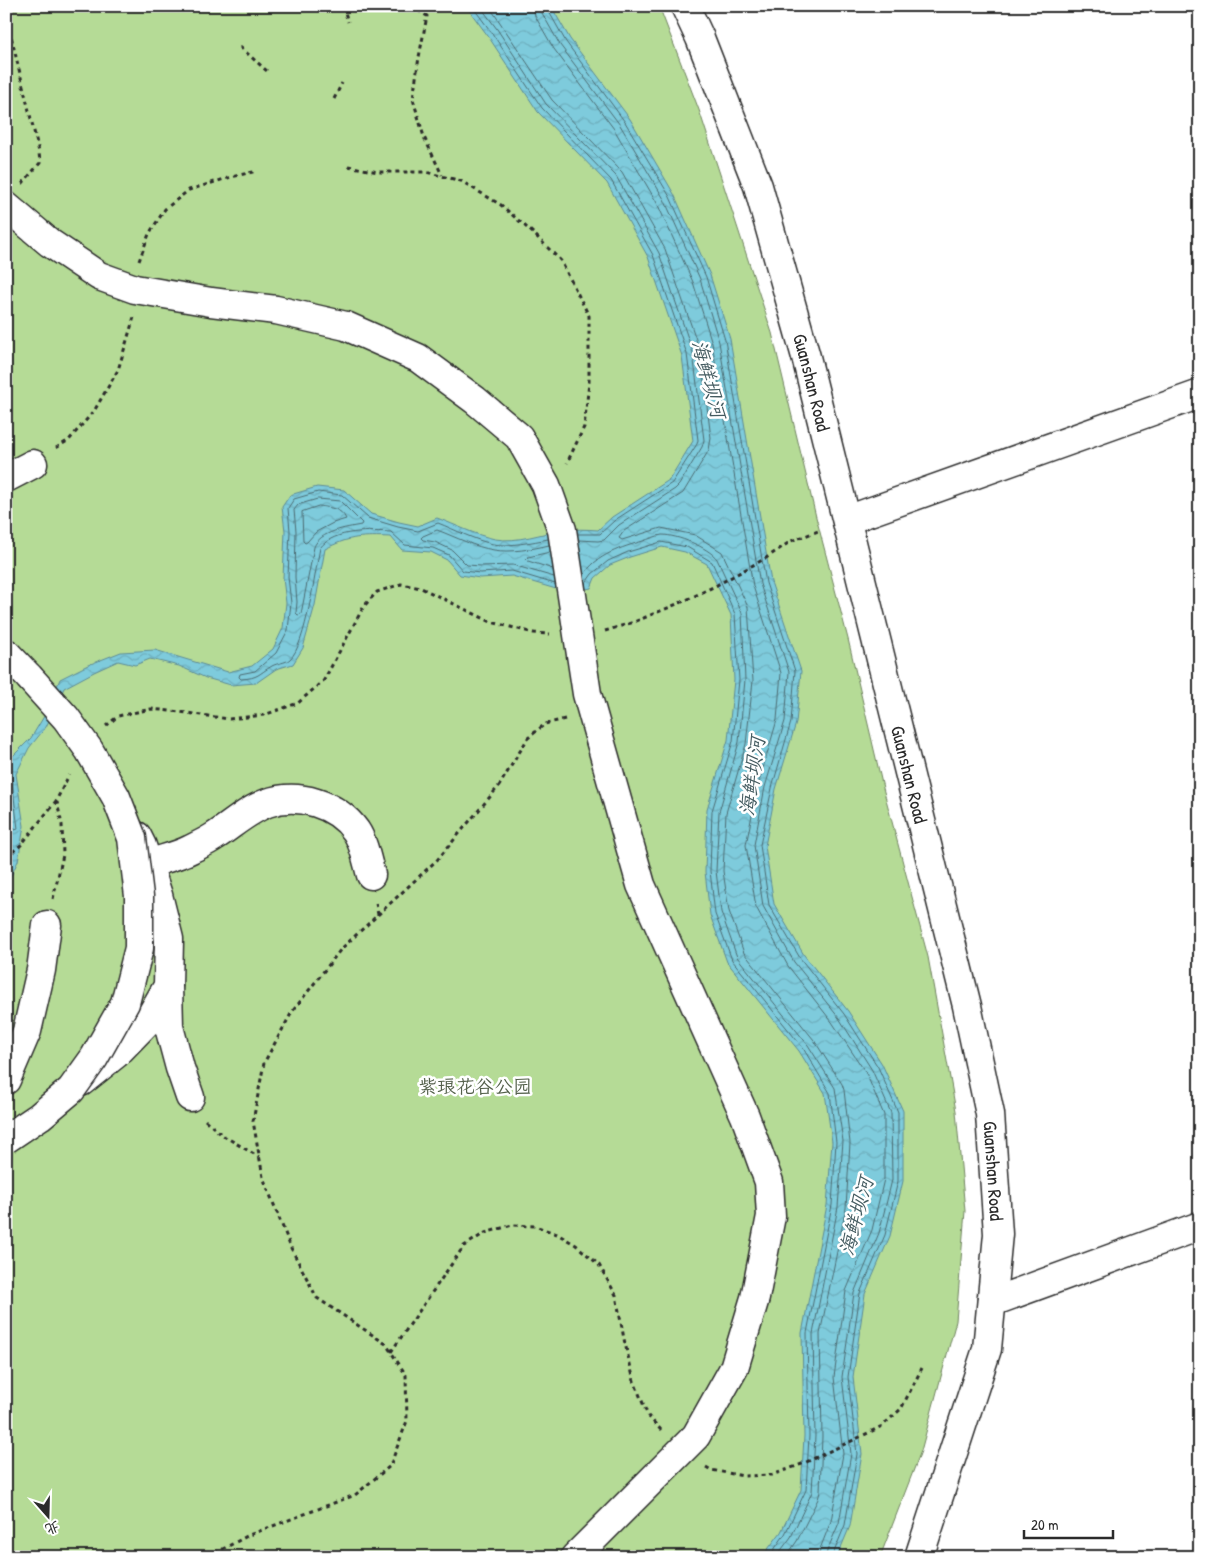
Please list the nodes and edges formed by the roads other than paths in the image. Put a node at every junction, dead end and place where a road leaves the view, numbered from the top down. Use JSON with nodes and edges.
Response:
{"nodes":[{"id":1,"x":685,"y":6,"type":"edge"},
{"id":2,"x":12,"y":198,"type":"edge"},
{"id":3,"x":1200,"y":394,"type":"edge"},
{"id":4,"x":33,"y":464,"type":"dead end"},
{"id":5,"x":6,"y":478,"type":"edge"},
{"id":6,"x":847,"y":520,"type":"junction"},
{"id":7,"x":6,"y":653,"type":"edge"},
{"id":8,"x":116,"y":797,"type":"junction"},
{"id":9,"x":148,"y":864,"type":"junction"},
{"id":10,"x":371,"y":875,"type":"dead end"},
{"id":11,"x":47,"y":925,"type":"road end"},
{"id":12,"x":168,"y":986,"type":"junction"},
{"id":13,"x":6,"y":1080,"type":"edge"},
{"id":14,"x":71,"y":1090,"type":"junction"},
{"id":15,"x":190,"y":1097,"type":"road end"},
{"id":16,"x":6,"y":1139,"type":"edge"},
{"id":17,"x":1200,"y":1226,"type":"edge"},
{"id":18,"x":992,"y":1302,"type":"junction"},
{"id":19,"x":575,"y":1557,"type":"edge"},
{"id":20,"x":919,"y":1557,"type":"edge"}],
"edges":[{"from":1,"to":6,"type":"street","name":"Guanshan Road"},
{"from":2,"to":19,"type":"street"},
{"from":3,"to":6,"type":"street"},
{"from":4,"to":5,"type":"street"},
{"from":6,"to":18,"type":"street","name":"Guanshan Road"},
{"from":7,"to":8,"type":"street","bridge":true},
{"from":8,"to":9,"type":"street","bridge":true},
{"from":8,"to":14,"type":"street","bridge":true},
{"from":9,"to":10,"type":"street"},
{"from":9,"to":12,"type":"street"},
{"from":11,"to":13,"type":"street"},
{"from":12,"to":14,"type":"street","bridge":true},
{"from":12,"to":15,"type":"street"},
{"from":14,"to":16,"type":"street","bridge":true},
{"from":17,"to":18,"type":"street"},
{"from":18,"to":20,"type":"street","name":"Guanshan Road"}]}
